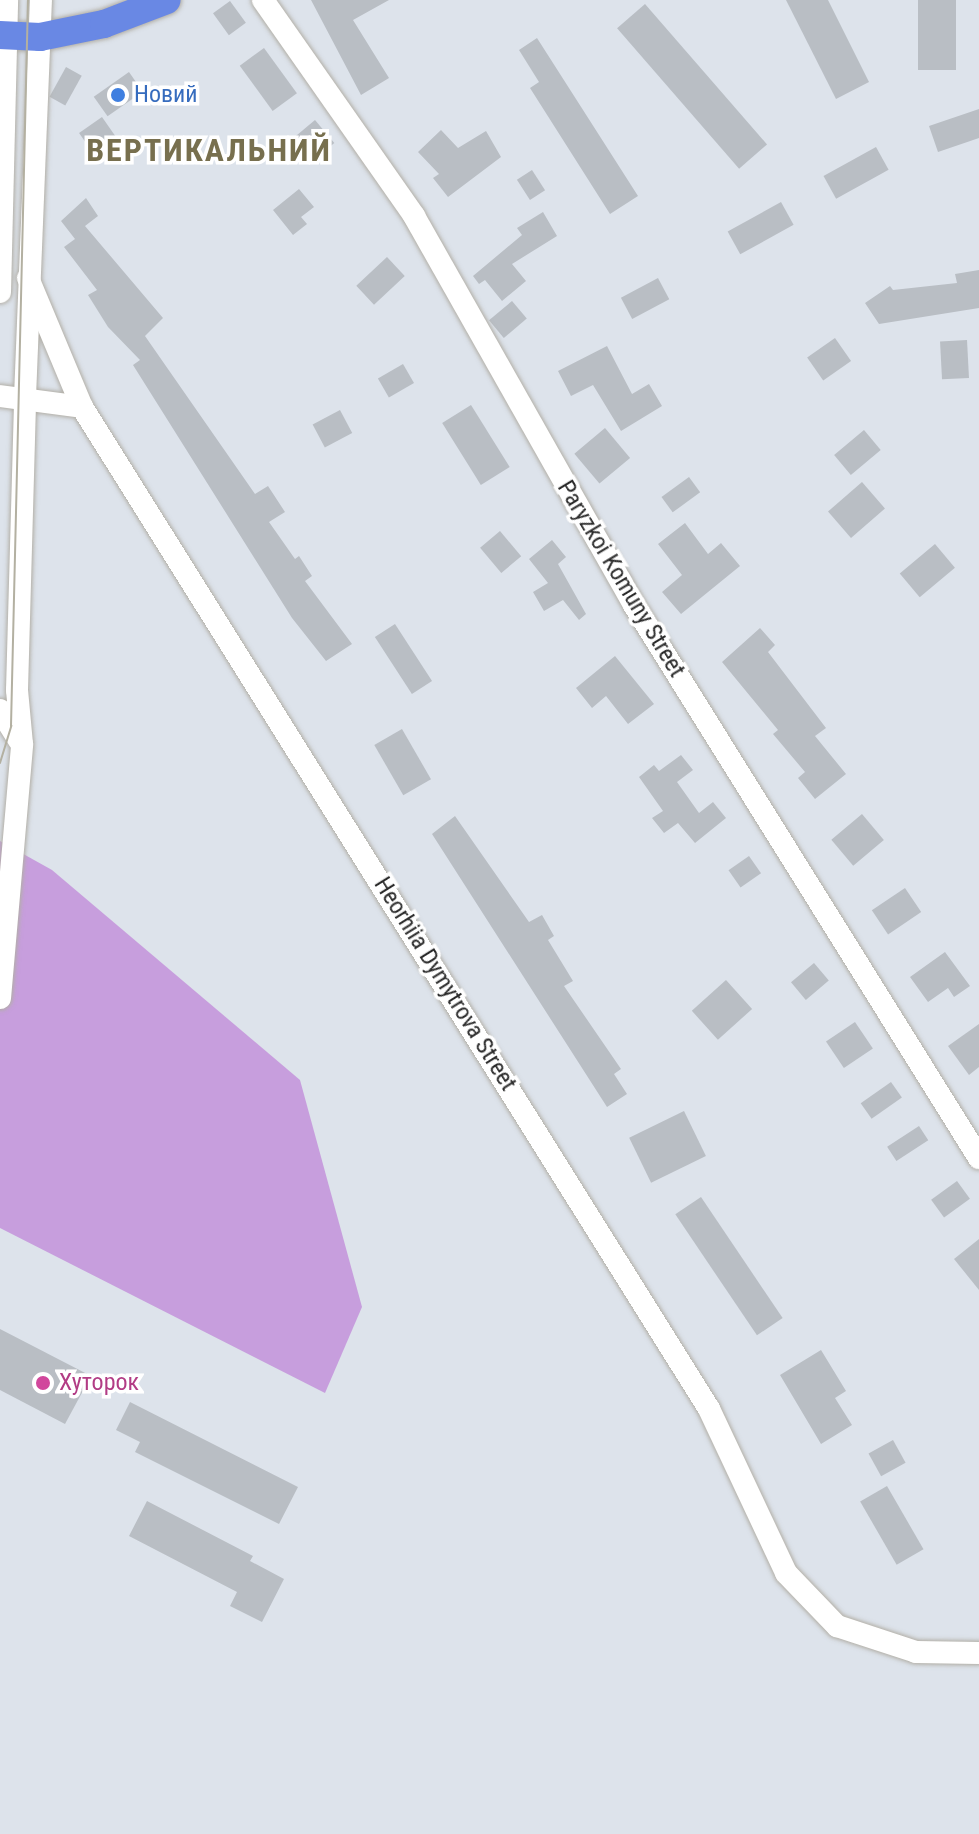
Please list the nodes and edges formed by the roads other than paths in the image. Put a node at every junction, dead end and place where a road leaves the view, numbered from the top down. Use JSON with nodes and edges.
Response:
{"nodes":[{"id":1,"x":7,"y":0,"type":"edge"},
{"id":2,"x":41,"y":0,"type":"edge"},
{"id":3,"x":167,"y":0,"type":"edge"},
{"id":4,"x":263,"y":0,"type":"edge"},
{"id":5,"x":3,"y":35,"type":"edge"},
{"id":6,"x":40,"y":37,"type":"junction"},
{"id":7,"x":28,"y":278,"type":"junction"},
{"id":8,"x":0,"y":292,"type":"edge"},
{"id":9,"x":0,"y":396,"type":"edge"},
{"id":10,"x":25,"y":397,"type":"junction"},
{"id":11,"x":82,"y":407,"type":"junction"},
{"id":12,"x":0,"y":710,"type":"edge"},
{"id":13,"x":11,"y":744,"type":"edge"},
{"id":14,"x":0,"y":998,"type":"edge"},
{"id":15,"x":979,"y":1158,"type":"edge"},
{"id":16,"x":979,"y":1653,"type":"edge"}],
"edges":[{"from":1,"to":5,"type":"street"},
{"from":2,"to":6,"type":"street","name":"Heorhiia Dymytrova Street"},
{"from":3,"to":6,"type":"main road"},
{"from":4,"to":15,"type":"street","name":"Paryzkoi Komuny Street"},
{"from":5,"to":6,"type":"main road"},
{"from":5,"to":8,"type":"street"},
{"from":6,"to":7,"type":"street","name":"Heorhiia Dymytrova Street"},
{"from":7,"to":10,"type":"street","name":"Heorhiia Dymytrova Street"},
{"from":7,"to":11,"type":"street","name":"Heorhiia Dymytrova Street"},
{"from":9,"to":10,"type":"street"},
{"from":10,"to":11,"type":"street"},
{"from":10,"to":13,"type":"street","name":"Heorhiia Dymytrova Street"},
{"from":11,"to":16,"type":"street","name":"Heorhiia Dymytrova Street"},
{"from":12,"to":13,"type":"street"},
{"from":13,"to":14,"type":"street","name":"Heorhiia Dymytrova Street"}]}
